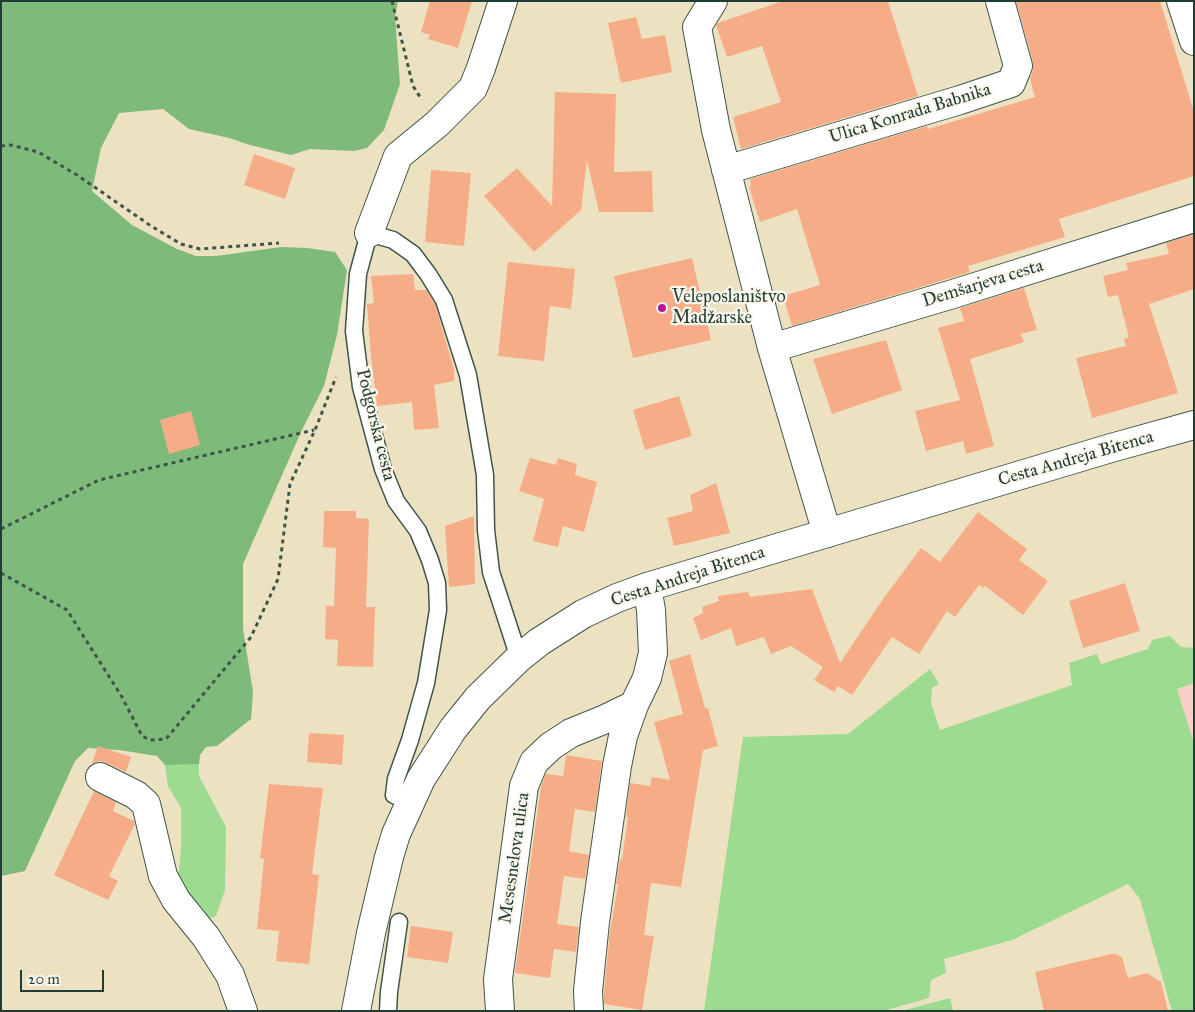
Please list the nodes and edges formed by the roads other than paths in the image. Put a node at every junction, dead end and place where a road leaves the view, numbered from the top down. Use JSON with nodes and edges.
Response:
{"nodes":[{"id":1,"x":503,"y":1,"type":"edge"},
{"id":2,"x":713,"y":1,"type":"edge"},
{"id":3,"x":1000,"y":1,"type":"edge"},
{"id":4,"x":1181,"y":1,"type":"edge"},
{"id":5,"x":1194,"y":41,"type":"edge"},
{"id":6,"x":726,"y":170,"type":"junction"},
{"id":7,"x":1194,"y":218,"type":"edge"},
{"id":8,"x":369,"y":233,"type":"junction"},
{"id":9,"x":772,"y":348,"type":"junction"},
{"id":10,"x":1194,"y":426,"type":"edge"},
{"id":11,"x":827,"y":533,"type":"junction"},
{"id":12,"x":647,"y":586,"type":"junction"},
{"id":13,"x":519,"y":658,"type":"junction"},
{"id":14,"x":634,"y":705,"type":"junction"},
{"id":15,"x":100,"y":776,"type":"dead end"},
{"id":16,"x":409,"y":802,"type":"junction"},
{"id":17,"x":399,"y":922,"type":"dead end"},
{"id":18,"x":243,"y":1011,"type":"edge"},
{"id":19,"x":356,"y":1011,"type":"edge"},
{"id":20,"x":388,"y":1011,"type":"edge"},
{"id":21,"x":500,"y":1011,"type":"edge"},
{"id":22,"x":589,"y":1011,"type":"edge"}],
"edges":[{"from":1,"to":8,"type":"street","name":"Podgorska cesta"},
{"from":2,"to":6,"type":"street"},
{"from":3,"to":6,"type":"street","name":"Ulica Konrada Babnika"},
{"from":4,"to":5,"type":"street"},
{"from":6,"to":9,"type":"street"},
{"from":7,"to":9,"type":"street","name":"Demšarjeva cesta"},
{"from":8,"to":13,"type":"lane"},
{"from":8,"to":16,"type":"lane","name":"Podgorska cesta"},
{"from":9,"to":11,"type":"street"},
{"from":10,"to":11,"type":"street","name":"Cesta Andreja Bitenca"},
{"from":11,"to":12,"type":"street","name":"Cesta Andreja Bitenca"},
{"from":12,"to":13,"type":"street","name":"Cesta Andreja Bitenca"},
{"from":12,"to":14,"type":"street"},
{"from":13,"to":16,"type":"street","name":"Cesta Andreja Bitenca"},
{"from":14,"to":21,"type":"street","name":"Mesesnelova ulica"},
{"from":14,"to":22,"type":"street"},
{"from":15,"to":18,"type":"street"},
{"from":16,"to":19,"type":"street","name":"Cesta Andreja Bitenca"},
{"from":17,"to":20,"type":"lane"}]}
